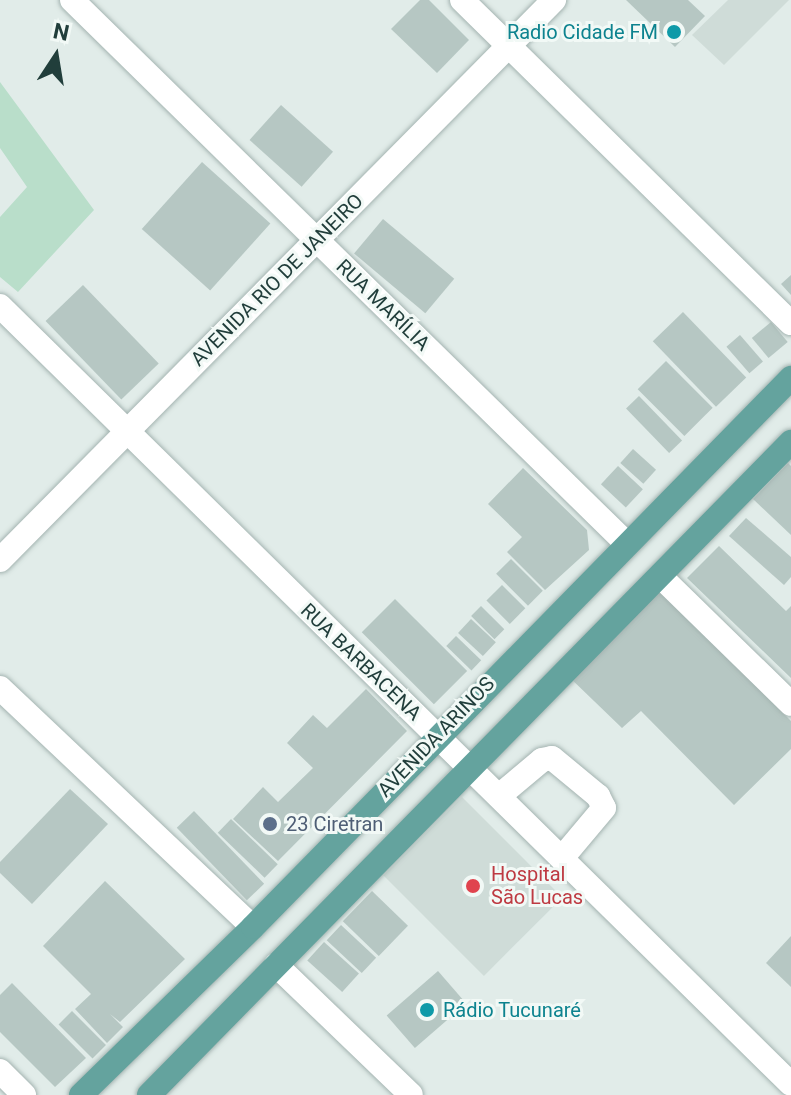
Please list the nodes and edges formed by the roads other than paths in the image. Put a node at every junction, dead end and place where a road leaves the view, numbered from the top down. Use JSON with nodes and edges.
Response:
{"nodes":[{"id":1,"x":72,"y":0,"type":"edge"},
{"id":2,"x":462,"y":0,"type":"edge"},
{"id":3,"x":554,"y":0,"type":"edge"},
{"id":4,"x":508,"y":46,"type":"junction"},
{"id":5,"x":316,"y":240,"type":"junction"},
{"id":6,"x":0,"y":306,"type":"edge"},
{"id":7,"x":791,"y":323,"type":"edge"},
{"id":8,"x":791,"y":378,"type":"edge"},
{"id":9,"x":127,"y":432,"type":"junction"},
{"id":10,"x":791,"y":442,"type":"edge"},
{"id":11,"x":627,"y":544,"type":"junction"},
{"id":12,"x":0,"y":560,"type":"edge"},
{"id":13,"x":660,"y":576,"type":"junction"},
{"id":14,"x":0,"y":688,"type":"edge"},
{"id":15,"x":791,"y":704,"type":"edge"},
{"id":16,"x":437,"y":736,"type":"junction"},
{"id":17,"x":470,"y":768,"type":"junction"},
{"id":18,"x":499,"y":796,"type":"junction"},
{"id":19,"x":562,"y":858,"type":"junction"},
{"id":20,"x":253,"y":927,"type":"junction"},
{"id":21,"x":276,"y":965,"type":"junction"},
{"id":22,"x":0,"y":1071,"type":"edge"},
{"id":23,"x":791,"y":1084,"type":"edge"},
{"id":24,"x":24,"y":1095,"type":"edge"},
{"id":25,"x":81,"y":1095,"type":"edge"},
{"id":26,"x":149,"y":1095,"type":"edge"},
{"id":27,"x":411,"y":1095,"type":"edge"},
{"id":28,"x":779,"y":1095,"type":"edge"}],
"edges":[{"from":1,"to":5,"type":"street","name":"RUA MARÍLIA"},
{"from":2,"to":4,"type":"street"},
{"from":3,"to":4,"type":"street","name":"AVENIDA RIO DE JANEIRO"},
{"from":4,"to":5,"type":"street","name":"AVENIDA RIO DE JANEIRO"},
{"from":4,"to":7,"type":"street"},
{"from":5,"to":9,"type":"street","name":"AVENIDA RIO DE JANEIRO"},
{"from":5,"to":11,"type":"street","name":"RUA MARÍLIA"},
{"from":6,"to":9,"type":"street","name":"RUA BARBACENA"},
{"from":8,"to":11,"type":"main road","name":"AVENIDA ARINOS"},
{"from":9,"to":12,"type":"street","name":"AVENIDA RIO DE JANEIRO"},
{"from":9,"to":16,"type":"street","name":"RUA BARBACENA"},
{"from":10,"to":13,"type":"main road"},
{"from":11,"to":16,"type":"main road","name":"AVENIDA ARINOS"},
{"from":13,"to":15,"type":"street"},
{"from":13,"to":17,"type":"main road"},
{"from":14,"to":20,"type":"street"},
{"from":16,"to":17,"type":"street","name":"RUA BARBACENA"},
{"from":16,"to":20,"type":"main road","name":"AVENIDA ARINOS"},
{"from":17,"to":18,"type":"street","name":"RUA BARBACENA"},
{"from":17,"to":21,"type":"main road"},
{"from":18,"to":19,"type":"street","name":"RUA BARBACENA"},
{"from":18,"to":19,"type":"street"},
{"from":19,"to":23,"type":"street","name":"RUA BARBACENA"},
{"from":20,"to":25,"type":"main road","name":"AVENIDA ARINOS"},
{"from":21,"to":26,"type":"main road"},
{"from":21,"to":27,"type":"street"},
{"from":22,"to":24,"type":"street"},
{"from":23,"to":28,"type":"street"}]}
